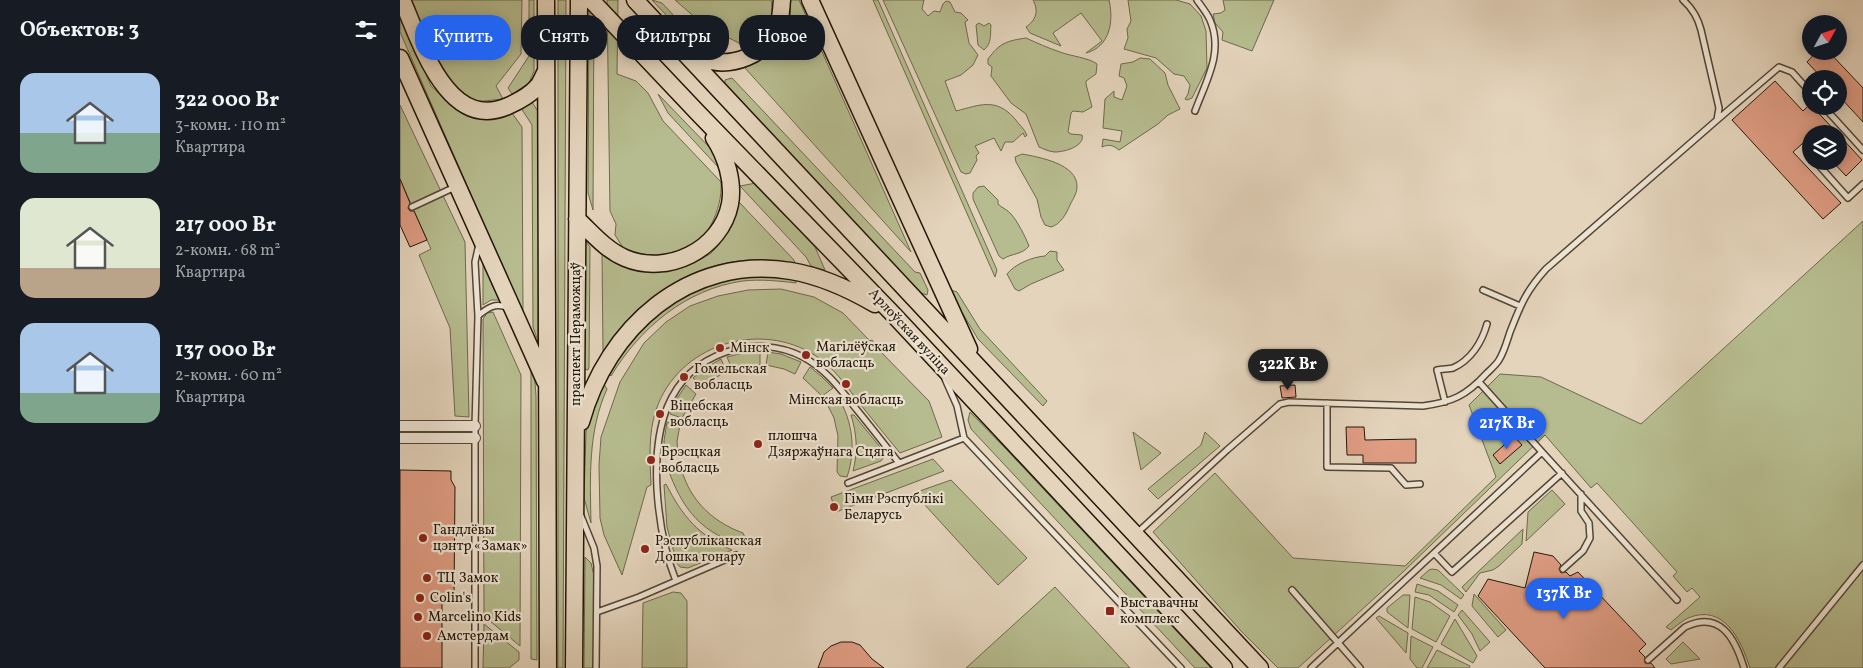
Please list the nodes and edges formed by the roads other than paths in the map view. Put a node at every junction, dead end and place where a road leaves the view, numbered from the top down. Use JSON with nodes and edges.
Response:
{"nodes":[{"id":1,"x":402,"y":0,"type":"edge"},
{"id":2,"x":546,"y":0,"type":"edge"},
{"id":3,"x":579,"y":0,"type":"edge"},
{"id":4,"x":591,"y":0,"type":"edge"},
{"id":5,"x":635,"y":0,"type":"edge"},
{"id":6,"x":782,"y":0,"type":"edge"},
{"id":7,"x":810,"y":0,"type":"edge"},
{"id":8,"x":1197,"y":0,"type":"edge"},
{"id":9,"x":1683,"y":0,"type":"edge"},
{"id":10,"x":649,"y":15,"type":"edge"},
{"id":11,"x":400,"y":58,"type":"edge"},
{"id":12,"x":691,"y":60,"type":"edge"},
{"id":13,"x":707,"y":60,"type":"edge"},
{"id":14,"x":546,"y":71,"type":"junction"},
{"id":15,"x":1802,"y":83,"type":"edge"},
{"id":16,"x":1195,"y":111,"type":"dead end"},
{"id":17,"x":698,"y":113,"type":"junction"},
{"id":18,"x":1831,"y":115,"type":"edge"},
{"id":19,"x":1717,"y":120,"type":"junction"},
{"id":20,"x":1863,"y":150,"type":"edge"},
{"id":21,"x":1823,"y":170,"type":"edge"},
{"id":22,"x":1863,"y":184,"type":"edge"},
{"id":23,"x":457,"y":185,"type":"junction"},
{"id":24,"x":412,"y":208,"type":"dead end"},
{"id":25,"x":577,"y":220,"type":"junction"},
{"id":26,"x":480,"y":236,"type":"junction"},
{"id":27,"x":1483,"y":290,"type":"dead end"},
{"id":28,"x":1520,"y":306,"type":"junction"},
{"id":29,"x":890,"y":312,"type":"junction"},
{"id":30,"x":514,"y":315,"type":"junction"},
{"id":31,"x":478,"y":316,"type":"junction"},
{"id":32,"x":1487,"y":324,"type":"dead end"},
{"id":33,"x":934,"y":359,"type":"junction"},
{"id":34,"x":975,"y":363,"type":"junction"},
{"id":35,"x":1479,"y":382,"type":"junction"},
{"id":36,"x":548,"y":387,"type":"junction"},
{"id":37,"x":1444,"y":402,"type":"junction"},
{"id":38,"x":1327,"y":403,"type":"junction"},
{"id":39,"x":400,"y":426,"type":"edge"},
{"id":40,"x":475,"y":426,"type":"junction"},
{"id":41,"x":400,"y":438,"type":"edge"},
{"id":42,"x":475,"y":438,"type":"junction"},
{"id":43,"x":964,"y":438,"type":"junction"},
{"id":44,"x":576,"y":444,"type":"junction"},
{"id":45,"x":1542,"y":452,"type":"junction"},
{"id":46,"x":900,"y":463,"type":"junction"},
{"id":47,"x":1562,"y":473,"type":"junction"},
{"id":48,"x":848,"y":483,"type":"dead end"},
{"id":49,"x":1420,"y":484,"type":"dead end"},
{"id":50,"x":1581,"y":494,"type":"junction"},
{"id":51,"x":575,"y":502,"type":"junction"},
{"id":52,"x":1135,"y":535,"type":"junction"},
{"id":53,"x":1116,"y":552,"type":"junction"},
{"id":54,"x":1434,"y":553,"type":"junction"},
{"id":55,"x":736,"y":555,"type":"dead end"},
{"id":56,"x":1863,"y":565,"type":"edge"},
{"id":57,"x":1563,"y":569,"type":"dead end"},
{"id":58,"x":676,"y":581,"type":"junction"},
{"id":59,"x":1292,"y":590,"type":"dead end"},
{"id":60,"x":1678,"y":600,"type":"dead end"},
{"id":61,"x":596,"y":612,"type":"junction"},
{"id":62,"x":1337,"y":644,"type":"junction"},
{"id":63,"x":1648,"y":660,"type":"dead end"},
{"id":64,"x":475,"y":668,"type":"edge"},
{"id":65,"x":548,"y":668,"type":"edge"},
{"id":66,"x":574,"y":668,"type":"edge"},
{"id":67,"x":596,"y":668,"type":"edge"},
{"id":68,"x":1182,"y":668,"type":"edge"},
{"id":69,"x":1224,"y":668,"type":"edge"},
{"id":70,"x":1260,"y":668,"type":"edge"},
{"id":71,"x":1311,"y":668,"type":"edge"},
{"id":72,"x":1360,"y":668,"type":"edge"},
{"id":73,"x":1744,"y":668,"type":"edge"},
{"id":74,"x":1779,"y":668,"type":"edge"}],
"edges":[{"from":1,"to":14,"type":"main road"},
{"from":2,"to":14,"type":"main road","name":"праспект Пераможцаў"},
{"from":3,"to":25,"type":"main road","name":"праспект Пераможцаў"},
{"from":4,"to":17,"type":"main road","name":"Арлоўская вуліца"},
{"from":5,"to":10,"type":"main road","name":"Арлоўская вуліца"},
{"from":6,"to":13,"type":"main road"},
{"from":7,"to":34,"type":"main road"},
{"from":8,"to":16,"type":"lane"},
{"from":9,"to":19,"type":"lane"},
{"from":11,"to":23,"type":"main road"},
{"from":12,"to":34,"type":"main road","name":"Арлоўская вуліца"},
{"from":14,"to":36,"type":"main road","name":"праспект Пераможцаў"},
{"from":15,"to":19,"type":"lane"},
{"from":17,"to":25,"type":"main road"},
{"from":17,"to":29,"type":"main road","name":"Арлоўская вуліца"},
{"from":18,"to":20,"type":"lane"},
{"from":19,"to":28,"type":"lane"},
{"from":21,"to":22,"type":"lane"},
{"from":23,"to":24,"type":"lane"},
{"from":23,"to":26,"type":"main road"},
{"from":25,"to":44,"type":"main road","name":"праспект Пераможцаў"},
{"from":26,"to":30,"type":"main road"},
{"from":26,"to":31,"type":"lane"},
{"from":27,"to":28,"type":"lane"},
{"from":28,"to":35,"type":"lane"},
{"from":29,"to":33,"type":"main road","name":"Арлоўская вуліца"},
{"from":29,"to":44,"type":"main road"},
{"from":30,"to":31,"type":"lane"},
{"from":30,"to":36,"type":"main road"},
{"from":31,"to":40,"type":"lane"},
{"from":32,"to":37,"type":"lane"},
{"from":33,"to":43,"type":"lane"},
{"from":33,"to":53,"type":"main road","name":"Арлоўская вуліца"},
{"from":34,"to":52,"type":"main road","name":"Арлоўская вуліца"},
{"from":35,"to":37,"type":"lane"},
{"from":35,"to":45,"type":"lane"},
{"from":36,"to":65,"type":"main road","name":"праспект Пераможцаў"},
{"from":37,"to":38,"type":"lane"},
{"from":38,"to":49,"type":"lane"},
{"from":38,"to":52,"type":"lane"},
{"from":39,"to":40,"type":"street"},
{"from":40,"to":42,"type":"lane"},
{"from":41,"to":42,"type":"street"},
{"from":42,"to":64,"type":"lane"},
{"from":43,"to":46,"type":"lane"},
{"from":43,"to":68,"type":"lane"},
{"from":44,"to":51,"type":"main road","name":"праспект Пераможцаў"},
{"from":45,"to":47,"type":"lane"},
{"from":45,"to":54,"type":"lane"},
{"from":46,"to":48,"type":"lane"},
{"from":46,"to":58,"type":"lane"},
{"from":47,"to":50,"type":"lane"},
{"from":47,"to":54,"type":"lane"},
{"from":50,"to":57,"type":"lane"},
{"from":50,"to":60,"type":"lane"},
{"from":51,"to":61,"type":"lane"},
{"from":51,"to":66,"type":"main road","name":"праспект Пераможцаў"},
{"from":52,"to":53,"type":"main road"},
{"from":52,"to":70,"type":"main road","name":"Арлоўская вуліца"},
{"from":53,"to":69,"type":"main road","name":"Арлоўская вуліца"},
{"from":54,"to":62,"type":"lane"},
{"from":55,"to":58,"type":"lane"},
{"from":56,"to":74,"type":"lane"},
{"from":58,"to":61,"type":"lane"},
{"from":59,"to":62,"type":"lane"},
{"from":61,"to":67,"type":"lane"},
{"from":62,"to":71,"type":"lane"},
{"from":62,"to":72,"type":"lane"},
{"from":63,"to":73,"type":"lane"}]}
